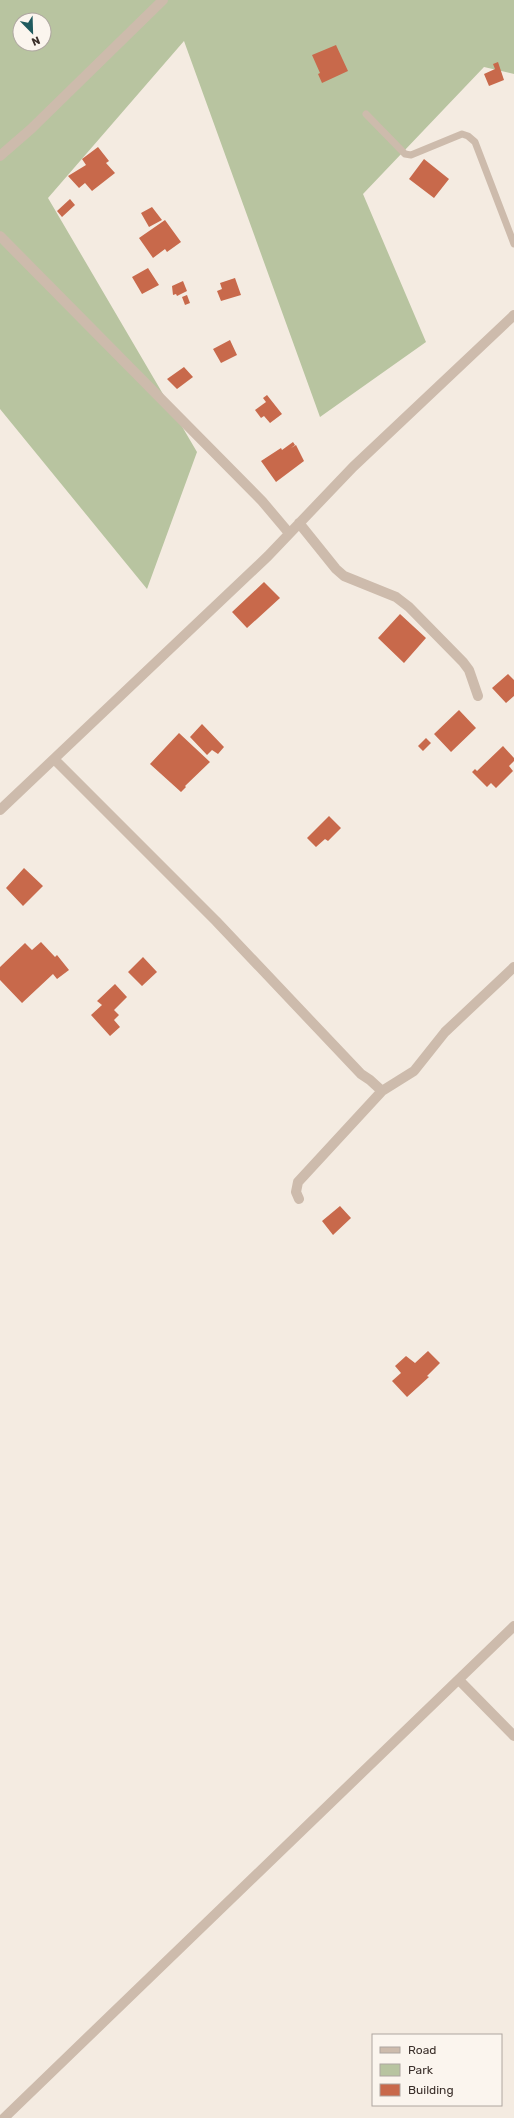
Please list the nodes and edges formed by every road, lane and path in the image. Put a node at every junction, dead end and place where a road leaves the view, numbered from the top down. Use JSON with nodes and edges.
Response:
{"nodes":[{"id":1,"x":163,"y":0,"type":"edge"},
{"id":2,"x":366,"y":114,"type":"dead end"},
{"id":3,"x":0,"y":156,"type":"edge"},
{"id":4,"x":0,"y":236,"type":"edge"},
{"id":5,"x":514,"y":244,"type":"edge"},
{"id":6,"x":514,"y":314,"type":"edge"},
{"id":7,"x":299,"y":523,"type":"junction"},
{"id":8,"x":290,"y":533,"type":"junction"},
{"id":9,"x":478,"y":696,"type":"dead end"},
{"id":10,"x":54,"y":759,"type":"junction"},
{"id":11,"x":0,"y":810,"type":"edge"},
{"id":12,"x":514,"y":967,"type":"edge"},
{"id":13,"x":382,"y":1091,"type":"junction"},
{"id":14,"x":299,"y":1199,"type":"dead end"},
{"id":15,"x":514,"y":1626,"type":"edge"},
{"id":16,"x":459,"y":1680,"type":"junction"},
{"id":17,"x":514,"y":1736,"type":"edge"},
{"id":18,"x":4,"y":2118,"type":"edge"}],
"edges":[{"from":1,"to":3,"type":"street"},
{"from":2,"to":5,"type":"lane"},
{"from":4,"to":8,"type":"street"},
{"from":6,"to":7,"type":"street"},
{"from":7,"to":8,"type":"street"},
{"from":7,"to":9,"type":"street"},
{"from":8,"to":10,"type":"street"},
{"from":10,"to":11,"type":"street"},
{"from":10,"to":13,"type":"street"},
{"from":12,"to":13,"type":"street"},
{"from":13,"to":14,"type":"street"},
{"from":15,"to":16,"type":"street"},
{"from":16,"to":17,"type":"street"},
{"from":16,"to":18,"type":"street"}]}
